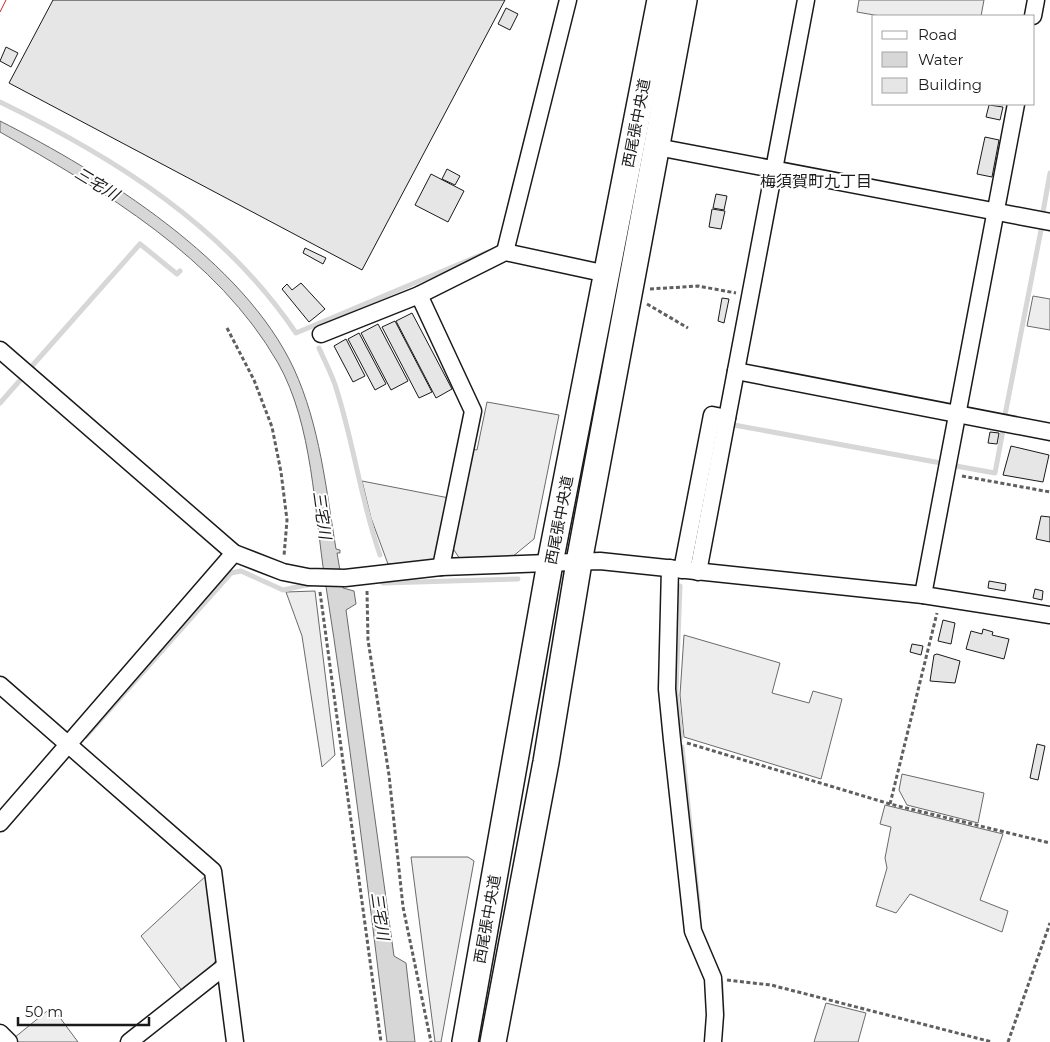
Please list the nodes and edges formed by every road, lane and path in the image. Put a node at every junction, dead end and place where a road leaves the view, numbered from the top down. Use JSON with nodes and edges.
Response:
{"nodes":[{"id":1,"x":568,"y":0,"type":"edge"},
{"id":2,"x":660,"y":0,"type":"edge"},
{"id":3,"x":684,"y":0,"type":"edge"},
{"id":4,"x":806,"y":0,"type":"edge"},
{"id":5,"x":1036,"y":0,"type":"edge"},
{"id":6,"x":1033,"y":15,"type":"edge"},
{"id":7,"x":1016,"y":105,"type":"edge"},
{"id":8,"x":657,"y":147,"type":"junction"},
{"id":9,"x":774,"y":170,"type":"junction"},
{"id":10,"x":996,"y":212,"type":"junction"},
{"id":11,"x":1050,"y":222,"type":"edge"},
{"id":12,"x":505,"y":252,"type":"junction"},
{"id":13,"x":607,"y":274,"type":"junction"},
{"id":14,"x":630,"y":290,"type":"junction"},
{"id":15,"x":418,"y":295,"type":"junction"},
{"id":16,"x":750,"y":295,"type":"junction"},
{"id":17,"x":227,"y":328,"type":"dead end"},
{"id":18,"x":688,"y":328,"type":"dead end"},
{"id":19,"x":321,"y":334,"type":"dead end"},
{"id":20,"x":0,"y":350,"type":"edge"},
{"id":21,"x":736,"y":371,"type":"junction"},
{"id":22,"x":958,"y":414,"type":"junction"},
{"id":23,"x":1050,"y":432,"type":"edge"},
{"id":24,"x":946,"y":473,"type":"junction"},
{"id":25,"x":1050,"y":492,"type":"edge"},
{"id":26,"x":234,"y":553,"type":"junction"},
{"id":27,"x":579,"y":562,"type":"junction"},
{"id":28,"x":550,"y":563,"type":"junction"},
{"id":29,"x":441,"y":567,"type":"junction"},
{"id":30,"x":683,"y":570,"type":"junction"},
{"id":31,"x":283,"y":572,"type":"junction"},
{"id":32,"x":366,"y":575,"type":"junction"},
{"id":33,"x":319,"y":578,"type":"junction"},
{"id":34,"x":923,"y":595,"type":"junction"},
{"id":35,"x":941,"y":598,"type":"junction"},
{"id":36,"x":1050,"y":614,"type":"edge"},
{"id":37,"x":0,"y":684,"type":"edge"},
{"id":38,"x":672,"y":740,"type":"junction"},
{"id":39,"x":69,"y":744,"type":"junction"},
{"id":40,"x":890,"y":804,"type":"junction"},
{"id":41,"x":0,"y":823,"type":"edge"},
{"id":42,"x":1050,"y":843,"type":"edge"},
{"id":43,"x":1050,"y":923,"type":"edge"},
{"id":44,"x":224,"y":967,"type":"junction"},
{"id":45,"x":713,"y":978,"type":"junction"},
{"id":46,"x":0,"y":1033,"type":"edge"},
{"id":47,"x":9,"y":1042,"type":"edge"},
{"id":48,"x":128,"y":1042,"type":"edge"},
{"id":49,"x":235,"y":1042,"type":"edge"},
{"id":50,"x":381,"y":1042,"type":"edge"},
{"id":51,"x":430,"y":1042,"type":"edge"},
{"id":52,"x":465,"y":1042,"type":"edge"},
{"id":53,"x":493,"y":1042,"type":"edge"},
{"id":54,"x":713,"y":1042,"type":"edge"},
{"id":55,"x":992,"y":1042,"type":"edge"},
{"id":56,"x":1008,"y":1042,"type":"edge"}],
"edges":[{"from":1,"to":12,"type":"street"},
{"from":2,"to":13,"type":"main road","name":"西尾張中央道"},
{"from":3,"to":8,"type":"main road","name":"西尾張中央道"},
{"from":4,"to":9,"type":"street"},
{"from":5,"to":6,"type":"street"},
{"from":7,"to":10,"type":"street"},
{"from":8,"to":9,"type":"street"},
{"from":8,"to":14,"type":"main road","name":"西尾張中央道"},
{"from":9,"to":10,"type":"street"},
{"from":9,"to":16,"type":"street"},
{"from":10,"to":11,"type":"street"},
{"from":10,"to":22,"type":"street"},
{"from":12,"to":13,"type":"street"},
{"from":12,"to":15,"type":"street"},
{"from":13,"to":28,"type":"main road","name":"西尾張中央道"},
{"from":14,"to":16,"type":"path"},
{"from":14,"to":18,"type":"path"},
{"from":14,"to":27,"type":"main road","name":"西尾張中央道"},
{"from":15,"to":19,"type":"street"},
{"from":15,"to":29,"type":"street"},
{"from":16,"to":21,"type":"street"},
{"from":17,"to":31,"type":"path"},
{"from":20,"to":26,"type":"street"},
{"from":21,"to":22,"type":"street"},
{"from":21,"to":30,"type":"street"},
{"from":22,"to":23,"type":"street"},
{"from":22,"to":24,"type":"street"},
{"from":24,"to":25,"type":"path"},
{"from":24,"to":34,"type":"street"},
{"from":26,"to":31,"type":"street"},
{"from":26,"to":39,"type":"street"},
{"from":27,"to":28,"type":"street"},
{"from":27,"to":30,"type":"street"},
{"from":27,"to":53,"type":"main road","name":"西尾張中央道"},
{"from":28,"to":29,"type":"street"},
{"from":28,"to":52,"type":"main road","name":"西尾張中央道"},
{"from":29,"to":32,"type":"street"},
{"from":30,"to":34,"type":"street"},
{"from":30,"to":38,"type":"street"},
{"from":31,"to":33,"type":"street"},
{"from":32,"to":33,"type":"street"},
{"from":32,"to":51,"type":"path"},
{"from":33,"to":50,"type":"path"},
{"from":34,"to":35,"type":"street"},
{"from":35,"to":36,"type":"street"},
{"from":35,"to":40,"type":"path"},
{"from":37,"to":39,"type":"street"},
{"from":38,"to":40,"type":"path"},
{"from":38,"to":45,"type":"street"},
{"from":39,"to":41,"type":"street"},
{"from":39,"to":44,"type":"street"},
{"from":40,"to":42,"type":"path"},
{"from":43,"to":56,"type":"path"},
{"from":44,"to":48,"type":"street"},
{"from":44,"to":49,"type":"street"},
{"from":45,"to":54,"type":"street"},
{"from":45,"to":55,"type":"path"},
{"from":46,"to":47,"type":"street"}]}
